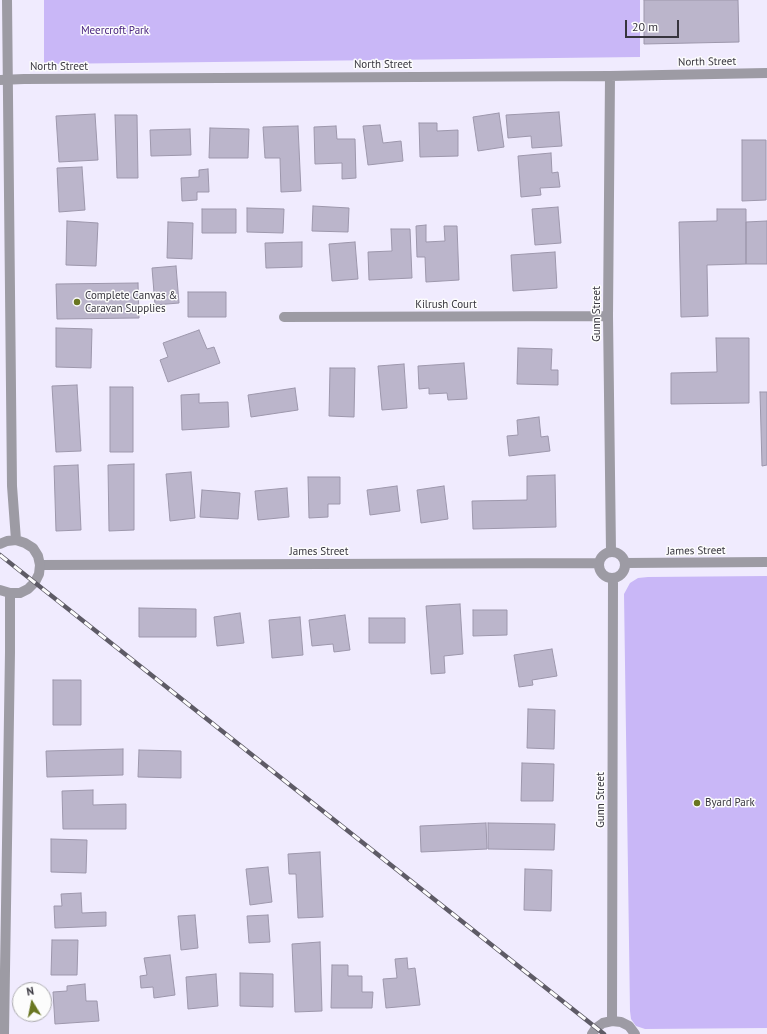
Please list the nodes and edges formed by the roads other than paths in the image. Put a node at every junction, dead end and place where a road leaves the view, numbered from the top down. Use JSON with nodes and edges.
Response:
{"nodes":[{"id":1,"x":7,"y":0,"type":"edge"},
{"id":2,"x":767,"y":73,"type":"edge"},
{"id":3,"x":610,"y":76,"type":"junction"},
{"id":4,"x":4,"y":80,"type":"edge"},
{"id":5,"x":608,"y":316,"type":"junction"},
{"id":6,"x":284,"y":317,"type":"dead end"},
{"id":7,"x":16,"y":540,"type":"junction"},
{"id":8,"x":0,"y":544,"type":"edge"},
{"id":9,"x":611,"y":552,"type":"junction"},
{"id":10,"x":767,"y":562,"type":"edge"},
{"id":11,"x":598,"y":563,"type":"junction"},
{"id":12,"x":625,"y":563,"type":"junction"},
{"id":13,"x":40,"y":565,"type":"junction"},
{"id":14,"x":613,"y":579,"type":"junction"},
{"id":15,"x":0,"y":590,"type":"edge"},
{"id":16,"x":10,"y":593,"type":"junction"},
{"id":17,"x":612,"y":1021,"type":"junction"},
{"id":18,"x":4,"y":1034,"type":"edge"},
{"id":19,"x":592,"y":1034,"type":"edge"},
{"id":20,"x":635,"y":1034,"type":"edge"}],
"edges":[{"from":1,"to":4,"type":"street"},
{"from":2,"to":3,"type":"street","name":"North Street"},
{"from":3,"to":4,"type":"street","name":"North Street"},
{"from":3,"to":5,"type":"street","name":"Gunn Street"},
{"from":4,"to":7,"type":"street"},
{"from":5,"to":6,"type":"street","name":"Kilrush Court"},
{"from":5,"to":9,"type":"street","name":"Gunn Street"},
{"from":7,"to":8,"type":"street"},
{"from":7,"to":13,"type":"street"},
{"from":9,"to":11,"type":"street"},
{"from":9,"to":12,"type":"street"},
{"from":10,"to":12,"type":"street","name":"James Street"},
{"from":11,"to":13,"type":"street","name":"James Street"},
{"from":11,"to":14,"type":"street"},
{"from":12,"to":14,"type":"street"},
{"from":13,"to":16,"type":"street"},
{"from":14,"to":17,"type":"street","name":"Gunn Street"},
{"from":15,"to":16,"type":"street"},
{"from":16,"to":18,"type":"street"},
{"from":17,"to":19,"type":"street"},
{"from":17,"to":20,"type":"street"}]}
